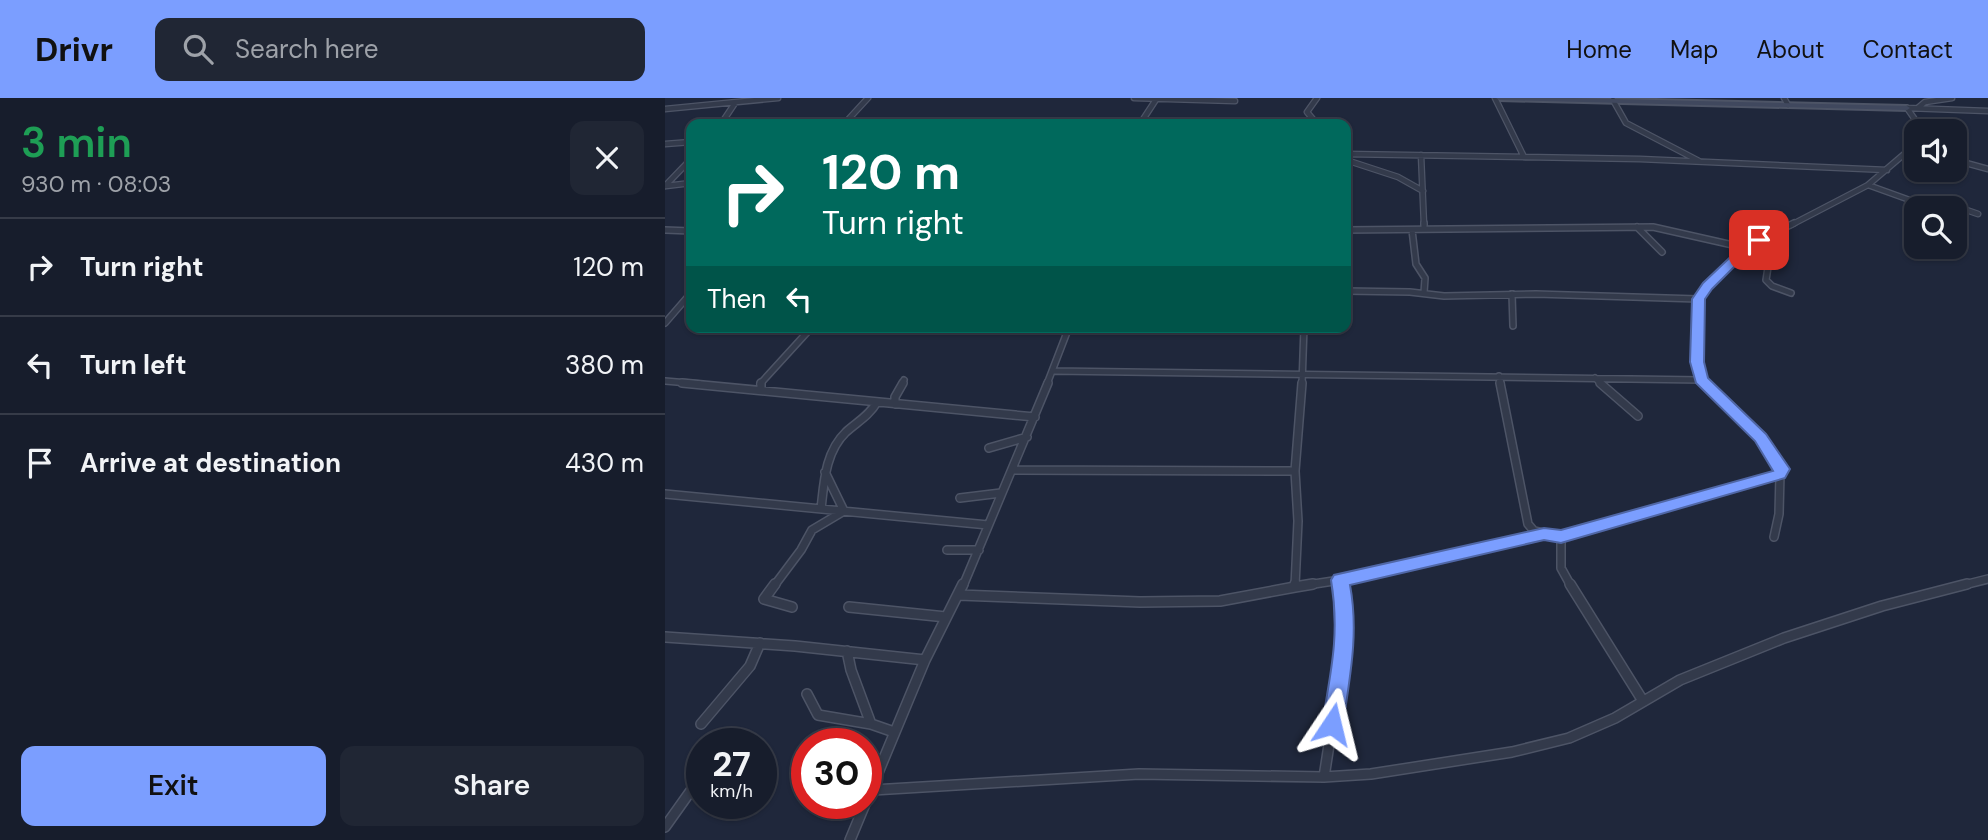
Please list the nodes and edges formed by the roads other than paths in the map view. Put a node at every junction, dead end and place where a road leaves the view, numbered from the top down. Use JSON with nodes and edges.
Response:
{"nodes":[{"id":1,"x":710,"y":98,"type":"edge"},
{"id":2,"x":778,"y":98,"type":"edge"},
{"id":3,"x":867,"y":98,"type":"edge"},
{"id":4,"x":1134,"y":98,"type":"edge"},
{"id":5,"x":1157,"y":98,"type":"edge"},
{"id":6,"x":1317,"y":98,"type":"edge"},
{"id":7,"x":1497,"y":98,"type":"edge"},
{"id":8,"x":1897,"y":98,"type":"edge"},
{"id":9,"x":1952,"y":98,"type":"edge"},
{"id":10,"x":1187,"y":99,"type":"edge"},
{"id":11,"x":1534,"y":99,"type":"edge"},
{"id":12,"x":1613,"y":100,"type":"junction"},
{"id":13,"x":1235,"y":101,"type":"dead end"},
{"id":14,"x":1786,"y":101,"type":"edge"},
{"id":15,"x":735,"y":103,"type":"junction"},
{"id":16,"x":704,"y":106,"type":"junction"},
{"id":17,"x":1907,"y":108,"type":"junction"},
{"id":18,"x":1919,"y":108,"type":"junction"},
{"id":19,"x":665,"y":109,"type":"edge"},
{"id":20,"x":1988,"y":111,"type":"edge"},
{"id":21,"x":724,"y":119,"type":"edge"},
{"id":22,"x":848,"y":119,"type":"edge"},
{"id":23,"x":1143,"y":119,"type":"edge"},
{"id":24,"x":1310,"y":119,"type":"edge"},
{"id":25,"x":1915,"y":119,"type":"edge"},
{"id":26,"x":686,"y":142,"type":"edge"},
{"id":27,"x":665,"y":144,"type":"edge"},
{"id":28,"x":1351,"y":154,"type":"edge"},
{"id":29,"x":1421,"y":155,"type":"junction"},
{"id":30,"x":1904,"y":156,"type":"edge"},
{"id":31,"x":1524,"y":157,"type":"junction"},
{"id":32,"x":1700,"y":161,"type":"junction"},
{"id":33,"x":1351,"y":162,"type":"edge"},
{"id":34,"x":1967,"y":163,"type":"edge"},
{"id":35,"x":686,"y":164,"type":"edge"},
{"id":36,"x":1988,"y":169,"type":"edge"},
{"id":37,"x":1887,"y":170,"type":"junction"},
{"id":38,"x":686,"y":184,"type":"edge"},
{"id":39,"x":1868,"y":185,"type":"junction"},
{"id":40,"x":665,"y":186,"type":"edge"},
{"id":41,"x":1423,"y":191,"type":"junction"},
{"id":42,"x":1978,"y":214,"type":"dead end"},
{"id":43,"x":1637,"y":227,"type":"junction"},
{"id":44,"x":1424,"y":229,"type":"junction"},
{"id":45,"x":665,"y":230,"type":"edge"},
{"id":46,"x":1351,"y":230,"type":"edge"},
{"id":47,"x":1412,"y":230,"type":"junction"},
{"id":48,"x":686,"y":231,"type":"edge"},
{"id":49,"x":1746,"y":248,"type":"junction"},
{"id":50,"x":1662,"y":252,"type":"dead end"},
{"id":51,"x":1351,"y":291,"type":"edge"},
{"id":52,"x":1425,"y":293,"type":"junction"},
{"id":53,"x":1791,"y":293,"type":"dead end"},
{"id":54,"x":1512,"y":294,"type":"junction"},
{"id":55,"x":1698,"y":299,"type":"junction"},
{"id":56,"x":686,"y":304,"type":"edge"},
{"id":57,"x":665,"y":323,"type":"edge"},
{"id":58,"x":1513,"y":326,"type":"dead end"},
{"id":59,"x":807,"y":333,"type":"edge"},
{"id":60,"x":1067,"y":333,"type":"edge"},
{"id":61,"x":1304,"y":333,"type":"edge"},
{"id":62,"x":1054,"y":371,"type":"junction"},
{"id":63,"x":1303,"y":373,"type":"junction"},
{"id":64,"x":1499,"y":376,"type":"junction"},
{"id":65,"x":1594,"y":377,"type":"junction"},
{"id":66,"x":904,"y":380,"type":"dead end"},
{"id":67,"x":1701,"y":380,"type":"junction"},
{"id":68,"x":665,"y":381,"type":"edge"},
{"id":69,"x":761,"y":390,"type":"junction"},
{"id":70,"x":877,"y":402,"type":"junction"},
{"id":71,"x":895,"y":404,"type":"junction"},
{"id":72,"x":1639,"y":416,"type":"dead end"},
{"id":73,"x":1035,"y":417,"type":"junction"},
{"id":74,"x":1027,"y":438,"type":"junction"},
{"id":75,"x":989,"y":448,"type":"dead end"},
{"id":76,"x":1013,"y":470,"type":"junction"},
{"id":77,"x":1295,"y":471,"type":"junction"},
{"id":78,"x":825,"y":472,"type":"junction"},
{"id":79,"x":1780,"y":474,"type":"junction"},
{"id":80,"x":1001,"y":493,"type":"junction"},
{"id":81,"x":665,"y":494,"type":"edge"},
{"id":82,"x":960,"y":498,"type":"dead end"},
{"id":83,"x":821,"y":509,"type":"junction"},
{"id":84,"x":845,"y":511,"type":"junction"},
{"id":85,"x":988,"y":525,"type":"junction"},
{"id":86,"x":1544,"y":534,"type":"junction"},
{"id":87,"x":1561,"y":537,"type":"junction"},
{"id":88,"x":1774,"y":537,"type":"dead end"},
{"id":89,"x":947,"y":550,"type":"dead end"},
{"id":90,"x":979,"y":550,"type":"junction"},
{"id":91,"x":1988,"y":579,"type":"edge"},
{"id":92,"x":1340,"y":580,"type":"junction"},
{"id":93,"x":1295,"y":587,"type":"junction"},
{"id":94,"x":959,"y":594,"type":"junction"},
{"id":95,"x":792,"y":607,"type":"dead end"},
{"id":96,"x":849,"y":607,"type":"dead end"},
{"id":97,"x":946,"y":617,"type":"junction"},
{"id":98,"x":665,"y":637,"type":"edge"},
{"id":99,"x":759,"y":643,"type":"junction"},
{"id":100,"x":847,"y":651,"type":"junction"},
{"id":101,"x":925,"y":660,"type":"junction"},
{"id":102,"x":807,"y":694,"type":"dead end"},
{"id":103,"x":1643,"y":701,"type":"junction"},
{"id":104,"x":701,"y":724,"type":"dead end"},
{"id":105,"x":871,"y":724,"type":"junction"},
{"id":106,"x":894,"y":732,"type":"junction"},
{"id":107,"x":882,"y":765,"type":"edge"},
{"id":108,"x":1324,"y":776,"type":"junction"},
{"id":109,"x":882,"y":789,"type":"edge"},
{"id":110,"x":686,"y":797,"type":"edge"},
{"id":111,"x":860,"y":819,"type":"edge"},
{"id":112,"x":665,"y":827,"type":"edge"},
{"id":113,"x":850,"y":840,"type":"edge"}],
"edges":[{"from":1,"to":16,"type":"street"},
{"from":2,"to":15,"type":"street"},
{"from":3,"to":22,"type":"street"},
{"from":4,"to":5,"type":"street"},
{"from":5,"to":10,"type":"street"},
{"from":5,"to":23,"type":"street"},
{"from":6,"to":24,"type":"street"},
{"from":7,"to":11,"type":"street"},
{"from":7,"to":31,"type":"street"},
{"from":8,"to":17,"type":"street"},
{"from":9,"to":18,"type":"street"},
{"from":10,"to":13,"type":"street"},
{"from":11,"to":12,"type":"street"},
{"from":12,"to":14,"type":"street"},
{"from":12,"to":32,"type":"street"},
{"from":14,"to":17,"type":"street"},
{"from":15,"to":16,"type":"street"},
{"from":15,"to":21,"type":"street"},
{"from":16,"to":19,"type":"street"},
{"from":17,"to":18,"type":"street"},
{"from":17,"to":25,"type":"street"},
{"from":18,"to":20,"type":"street"},
{"from":26,"to":27,"type":"street"},
{"from":28,"to":29,"type":"street"},
{"from":29,"to":31,"type":"street"},
{"from":29,"to":41,"type":"street"},
{"from":30,"to":37,"type":"street"},
{"from":31,"to":32,"type":"street"},
{"from":32,"to":37,"type":"street"},
{"from":33,"to":41,"type":"street"},
{"from":34,"to":36,"type":"street"},
{"from":35,"to":40,"type":"street"},
{"from":37,"to":39,"type":"street"},
{"from":38,"to":40,"type":"street"},
{"from":39,"to":42,"type":"street"},
{"from":39,"to":49,"type":"street"},
{"from":41,"to":44,"type":"street"},
{"from":43,"to":44,"type":"street"},
{"from":43,"to":49,"type":"street"},
{"from":43,"to":50,"type":"street"},
{"from":44,"to":47,"type":"street"},
{"from":45,"to":48,"type":"street"},
{"from":46,"to":47,"type":"street"},
{"from":47,"to":52,"type":"street"},
{"from":49,"to":53,"type":"street"},
{"from":49,"to":55,"type":"street"},
{"from":51,"to":52,"type":"street"},
{"from":52,"to":54,"type":"street"},
{"from":54,"to":55,"type":"street"},
{"from":54,"to":58,"type":"street"},
{"from":55,"to":67,"type":"street"},
{"from":56,"to":57,"type":"street"},
{"from":59,"to":69,"type":"street"},
{"from":60,"to":62,"type":"street"},
{"from":61,"to":63,"type":"street"},
{"from":62,"to":63,"type":"street"},
{"from":62,"to":73,"type":"street"},
{"from":63,"to":64,"type":"street"},
{"from":63,"to":77,"type":"street"},
{"from":64,"to":65,"type":"street"},
{"from":64,"to":86,"type":"street"},
{"from":65,"to":67,"type":"street"},
{"from":65,"to":72,"type":"street"},
{"from":66,"to":71,"type":"street"},
{"from":67,"to":79,"type":"street"},
{"from":68,"to":69,"type":"street"},
{"from":69,"to":70,"type":"street"},
{"from":70,"to":71,"type":"street"},
{"from":70,"to":78,"type":"street"},
{"from":71,"to":73,"type":"street"},
{"from":73,"to":74,"type":"street"},
{"from":74,"to":75,"type":"street"},
{"from":74,"to":76,"type":"street"},
{"from":76,"to":77,"type":"street"},
{"from":76,"to":80,"type":"street"},
{"from":77,"to":93,"type":"street"},
{"from":78,"to":83,"type":"street"},
{"from":78,"to":84,"type":"street"},
{"from":79,"to":87,"type":"street"},
{"from":79,"to":88,"type":"street"},
{"from":80,"to":82,"type":"street"},
{"from":80,"to":85,"type":"street"},
{"from":81,"to":83,"type":"street"},
{"from":83,"to":84,"type":"street"},
{"from":84,"to":85,"type":"street"},
{"from":84,"to":95,"type":"street"},
{"from":85,"to":90,"type":"street"},
{"from":86,"to":87,"type":"street"},
{"from":86,"to":92,"type":"street"},
{"from":87,"to":103,"type":"street"},
{"from":89,"to":90,"type":"street"},
{"from":90,"to":94,"type":"street"},
{"from":91,"to":103,"type":"street"},
{"from":92,"to":93,"type":"street"},
{"from":92,"to":108,"type":"street"},
{"from":93,"to":94,"type":"street"},
{"from":94,"to":97,"type":"street"},
{"from":96,"to":97,"type":"street"},
{"from":97,"to":101,"type":"street"},
{"from":98,"to":99,"type":"street"},
{"from":99,"to":100,"type":"street"},
{"from":99,"to":104,"type":"street"},
{"from":100,"to":101,"type":"street"},
{"from":100,"to":105,"type":"street"},
{"from":101,"to":106,"type":"street"},
{"from":102,"to":105,"type":"street"},
{"from":103,"to":108,"type":"street"},
{"from":105,"to":106,"type":"street"},
{"from":106,"to":107,"type":"street"},
{"from":108,"to":109,"type":"street"},
{"from":110,"to":112,"type":"street"},
{"from":111,"to":113,"type":"street"}]}
